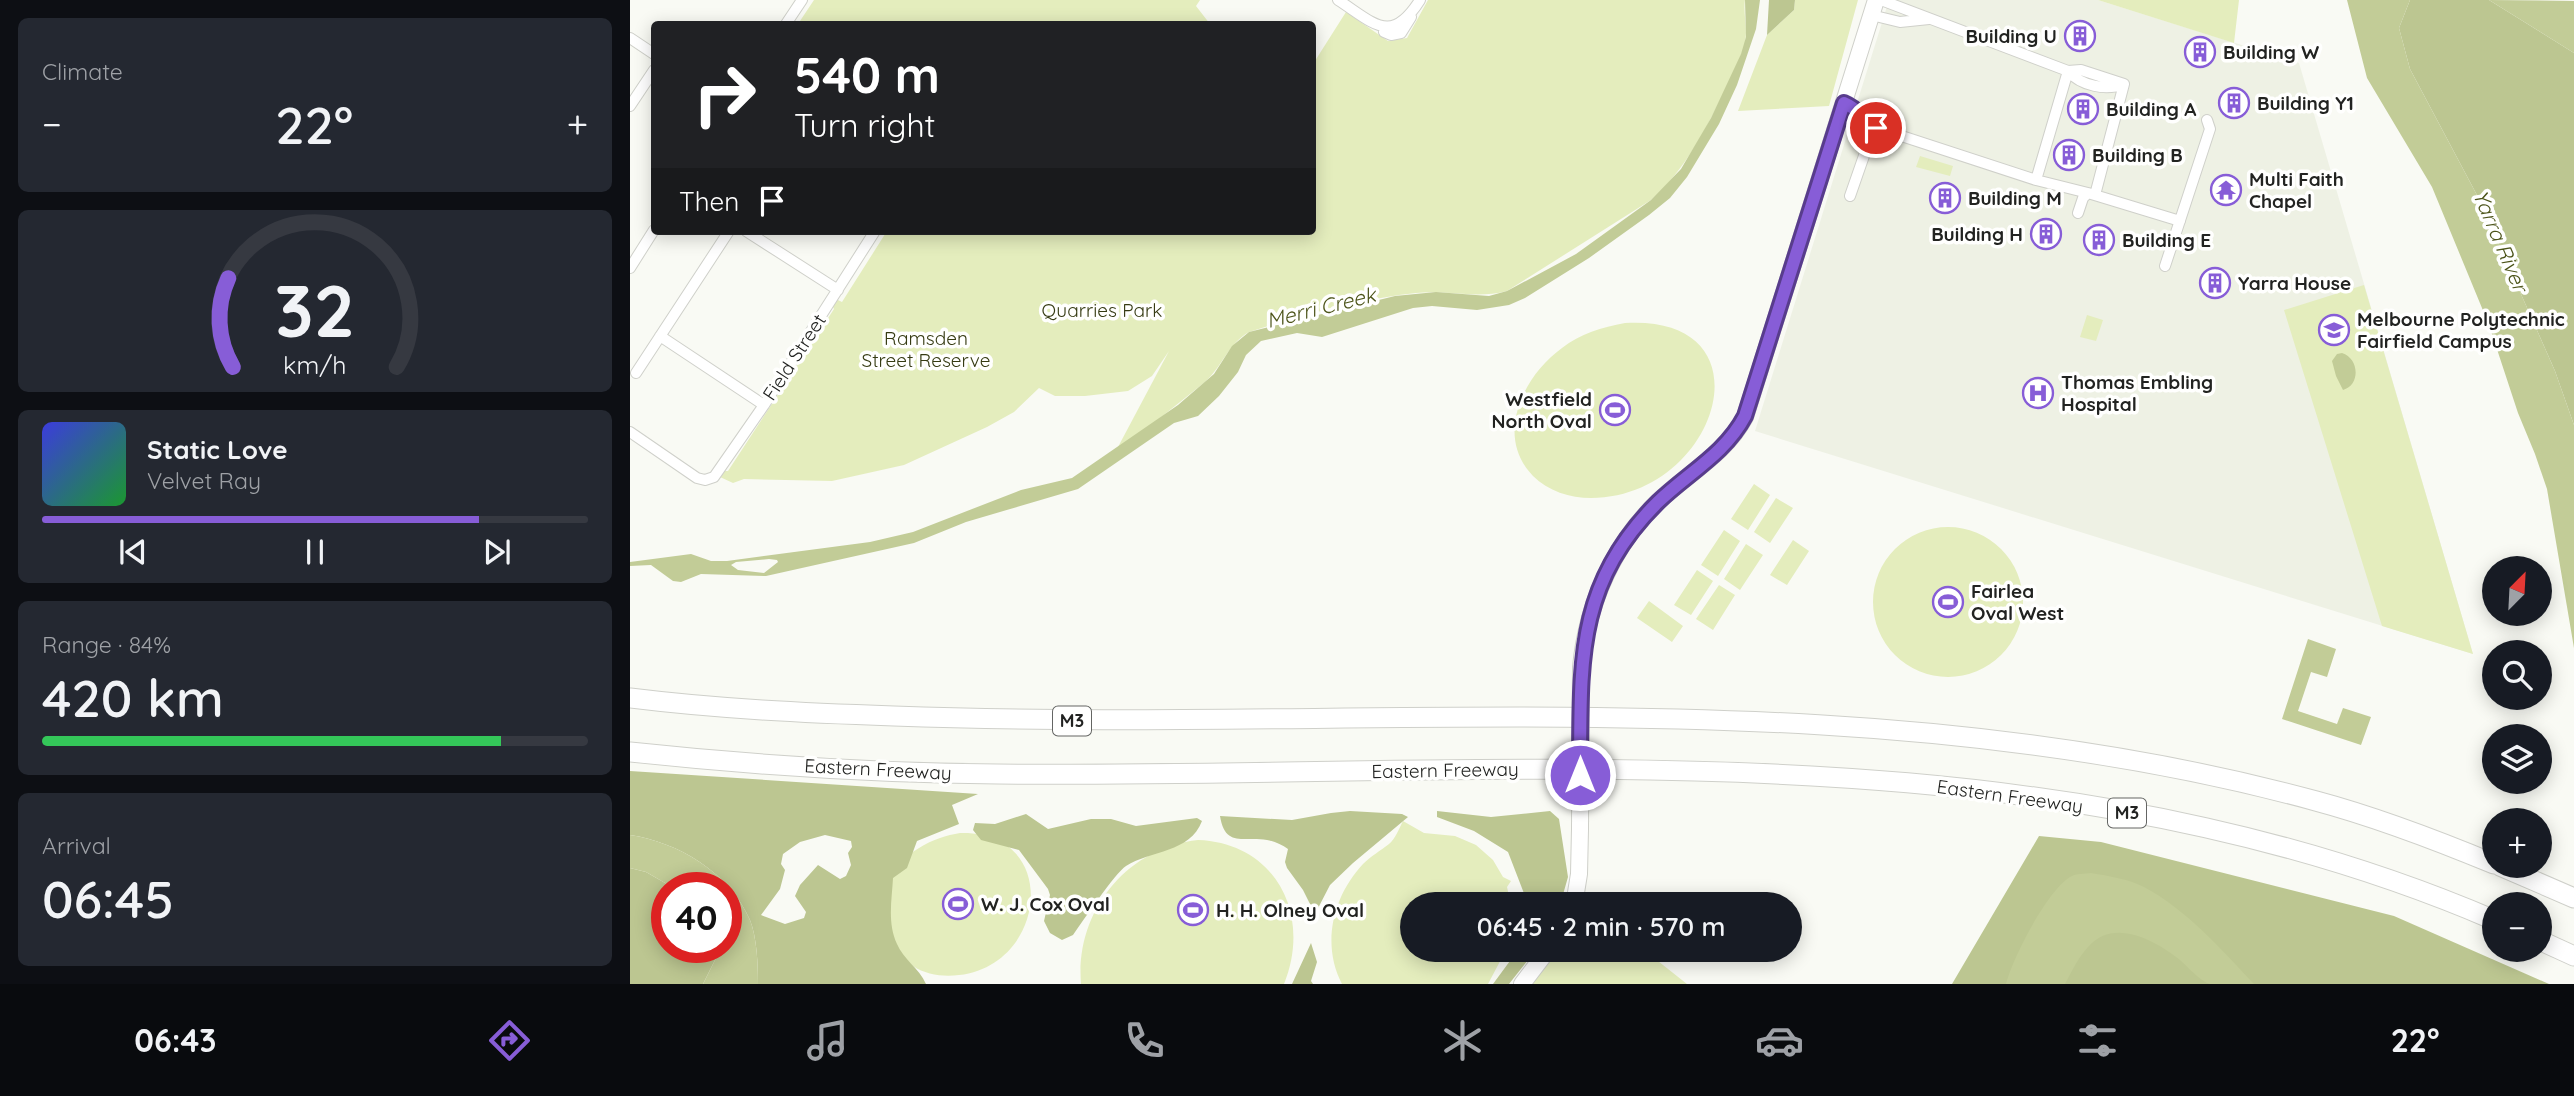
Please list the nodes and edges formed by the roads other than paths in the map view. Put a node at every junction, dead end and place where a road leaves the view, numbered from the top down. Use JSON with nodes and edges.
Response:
{"nodes":[{"id":1,"x":802,"y":0,"type":"edge"},
{"id":2,"x":1338,"y":0,"type":"edge"},
{"id":3,"x":1420,"y":0,"type":"edge"},
{"id":4,"x":1876,"y":5,"type":"edge"},
{"id":5,"x":1932,"y":19,"type":"junction"},
{"id":6,"x":788,"y":21,"type":"edge"},
{"id":7,"x":630,"y":38,"type":"edge"},
{"id":8,"x":651,"y":52,"type":"edge"},
{"id":9,"x":2068,"y":71,"type":"junction"},
{"id":10,"x":651,"y":74,"type":"edge"},
{"id":11,"x":1844,"y":103,"type":"junction"},
{"id":12,"x":630,"y":106,"type":"edge"},
{"id":13,"x":2207,"y":120,"type":"dead end"},
{"id":14,"x":1874,"y":127,"type":"junction"},
{"id":15,"x":2036,"y":180,"type":"junction"},
{"id":16,"x":2092,"y":194,"type":"junction"},
{"id":17,"x":1850,"y":196,"type":"dead end"},
{"id":18,"x":2078,"y":213,"type":"dead end"},
{"id":19,"x":2180,"y":221,"type":"junction"},
{"id":20,"x":651,"y":234,"type":"edge"},
{"id":21,"x":726,"y":235,"type":"edge"},
{"id":22,"x":752,"y":235,"type":"edge"},
{"id":23,"x":872,"y":235,"type":"edge"},
{"id":24,"x":631,"y":263,"type":"edge"},
{"id":25,"x":2165,"y":266,"type":"dead end"},
{"id":26,"x":838,"y":290,"type":"junction"},
{"id":27,"x":660,"y":336,"type":"junction"},
{"id":28,"x":636,"y":373,"type":"dead end"},
{"id":29,"x":764,"y":405,"type":"junction"},
{"id":30,"x":630,"y":432,"type":"edge"},
{"id":31,"x":630,"y":698,"type":"edge"},
{"id":32,"x":630,"y":752,"type":"edge"},
{"id":33,"x":2482,"y":860,"type":"edge"},
{"id":34,"x":2528,"y":878,"type":"edge"},
{"id":35,"x":1576,"y":892,"type":"edge"},
{"id":36,"x":2568,"y":895,"type":"edge"},
{"id":37,"x":2482,"y":915,"type":"edge"},
{"id":38,"x":2552,"y":946,"type":"edge"},
{"id":39,"x":2574,"y":956,"type":"edge"},
{"id":40,"x":1539,"y":962,"type":"edge"},
{"id":41,"x":1522,"y":984,"type":"edge"}],
"edges":[{"from":1,"to":6,"type":"street"},
{"from":2,"to":3,"type":"street"},
{"from":4,"to":5,"type":"street"},
{"from":4,"to":5,"type":"street"},
{"from":4,"to":11,"type":"street"},
{"from":5,"to":9,"type":"street"},
{"from":7,"to":8,"type":"street"},
{"from":9,"to":15,"type":"street"},
{"from":9,"to":16,"type":"street"},
{"from":10,"to":12,"type":"street"},
{"from":11,"to":14,"type":"street"},
{"from":11,"to":35,"type":"street","bridge":true},
{"from":13,"to":19,"type":"street"},
{"from":14,"to":15,"type":"street"},
{"from":14,"to":17,"type":"street"},
{"from":15,"to":16,"type":"street"},
{"from":16,"to":18,"type":"street"},
{"from":16,"to":19,"type":"street"},
{"from":19,"to":25,"type":"street"},
{"from":20,"to":24,"type":"street"},
{"from":21,"to":27,"type":"street"},
{"from":22,"to":26,"type":"street"},
{"from":23,"to":26,"type":"street","name":"Field Street"},
{"from":26,"to":29,"type":"street","name":"Field Street"},
{"from":27,"to":28,"type":"street"},
{"from":27,"to":29,"type":"street"},
{"from":29,"to":30,"type":"street","name":"Field Street"},
{"from":31,"to":33,"type":"highway","number":"M3"},
{"from":32,"to":37,"type":"highway","name":"Eastern Freeway","number":"M3"},
{"from":34,"to":36,"type":"highway"},
{"from":38,"to":39,"type":"highway"},
{"from":40,"to":41,"type":"street"}]}
